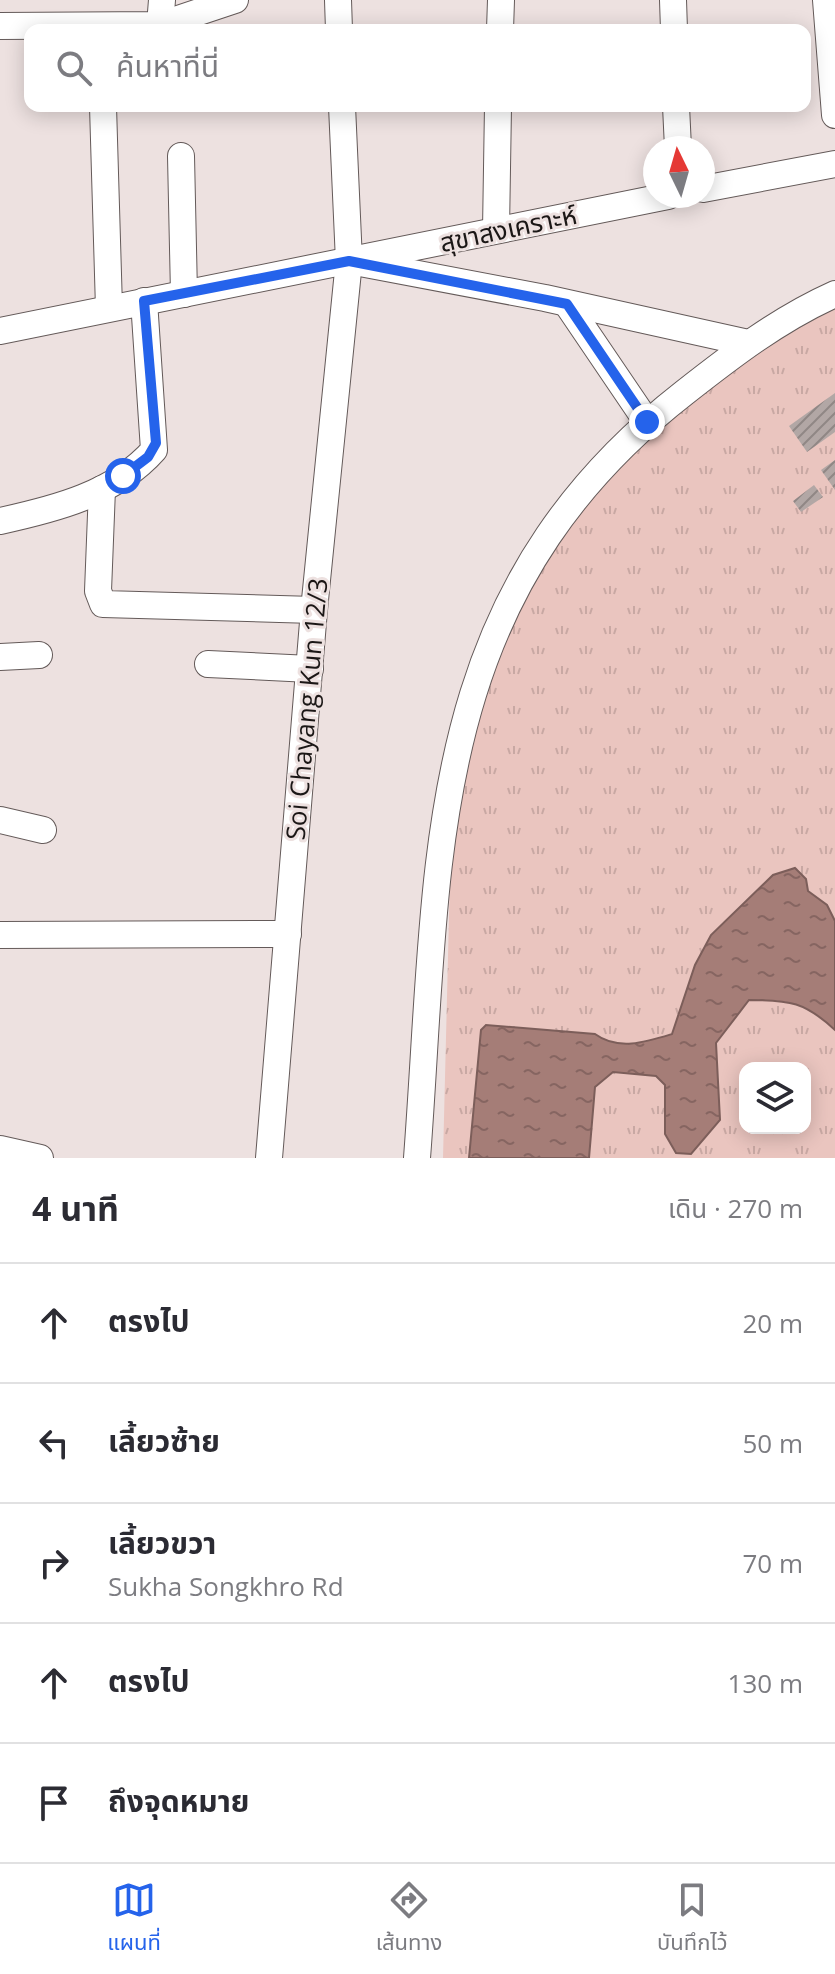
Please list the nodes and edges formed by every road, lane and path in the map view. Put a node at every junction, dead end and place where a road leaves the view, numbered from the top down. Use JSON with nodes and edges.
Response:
{"nodes":[{"id":1,"x":235,"y":0,"type":"edge"},
{"id":2,"x":338,"y":0,"type":"edge"},
{"id":3,"x":501,"y":0,"type":"edge"},
{"id":4,"x":673,"y":0,"type":"edge"},
{"id":5,"x":826,"y":0,"type":"edge"},
{"id":6,"x":161,"y":12,"type":"edge"},
{"id":7,"x":115,"y":24,"type":"edge"},
{"id":8,"x":339,"y":24,"type":"edge"},
{"id":9,"x":500,"y":24,"type":"edge"},
{"id":10,"x":674,"y":24,"type":"edge"},
{"id":11,"x":0,"y":26,"type":"edge"},
{"id":12,"x":24,"y":26,"type":"edge"},
{"id":13,"x":103,"y":112,"type":"edge"},
{"id":14,"x":342,"y":112,"type":"edge"},
{"id":15,"x":498,"y":112,"type":"edge"},
{"id":16,"x":676,"y":112,"type":"edge"},
{"id":17,"x":835,"y":115,"type":"edge"},
{"id":18,"x":677,"y":136,"type":"edge"},
{"id":19,"x":181,"y":156,"type":"dead end"},
{"id":20,"x":835,"y":164,"type":"edge"},
{"id":21,"x":715,"y":187,"type":"edge"},
{"id":22,"x":643,"y":201,"type":"edge"},
{"id":23,"x":496,"y":230,"type":"junction"},
{"id":24,"x":349,"y":261,"type":"junction"},
{"id":25,"x":184,"y":294,"type":"junction"},
{"id":26,"x":835,"y":294,"type":"edge"},
{"id":27,"x":144,"y":301,"type":"junction"},
{"id":28,"x":567,"y":304,"type":"junction"},
{"id":29,"x":109,"y":308,"type":"junction"},
{"id":30,"x":0,"y":331,"type":"edge"},
{"id":31,"x":748,"y":343,"type":"junction"},
{"id":32,"x":647,"y":422,"type":"junction"},
{"id":33,"x":102,"y":489,"type":"junction"},
{"id":34,"x":0,"y":521,"type":"edge"},
{"id":35,"x":314,"y":610,"type":"junction"},
{"id":36,"x":39,"y":655,"type":"dead end"},
{"id":37,"x":0,"y":657,"type":"edge"},
{"id":38,"x":208,"y":664,"type":"dead end"},
{"id":39,"x":310,"y":669,"type":"junction"},
{"id":40,"x":0,"y":820,"type":"edge"},
{"id":41,"x":43,"y":830,"type":"dead end"},
{"id":42,"x":288,"y":934,"type":"junction"},
{"id":43,"x":0,"y":935,"type":"edge"},
{"id":44,"x":0,"y":1149,"type":"edge"},
{"id":45,"x":40,"y":1158,"type":"edge"},
{"id":46,"x":269,"y":1158,"type":"edge"},
{"id":47,"x":417,"y":1158,"type":"edge"}],
"edges":[{"from":1,"to":6,"type":"street"},
{"from":2,"to":8,"type":"street"},
{"from":3,"to":9,"type":"street"},
{"from":4,"to":10,"type":"street"},
{"from":5,"to":17,"type":"street"},
{"from":6,"to":7,"type":"street"},
{"from":11,"to":12,"type":"street"},
{"from":13,"to":29,"type":"street"},
{"from":14,"to":24,"type":"street","name":"Soi Chayang Kun 12/3"},
{"from":15,"to":23,"type":"street"},
{"from":16,"to":18,"type":"street"},
{"from":19,"to":25,"type":"street"},
{"from":20,"to":21,"type":"street"},
{"from":22,"to":23,"type":"street","name":"สุขาสงเคราะห์"},
{"from":23,"to":24,"type":"street","name":"สุขาสงเคราะห์"},
{"from":24,"to":25,"type":"street","name":"สุขาสงเคราะห์"},
{"from":24,"to":28,"type":"street"},
{"from":24,"to":35,"type":"street","name":"Soi Chayang Kun 12/3"},
{"from":25,"to":27,"type":"street","name":"สุขาสงเคราะห์"},
{"from":26,"to":31,"type":"street"},
{"from":27,"to":29,"type":"street","name":"สุขาสงเคราะห์"},
{"from":27,"to":33,"type":"street"},
{"from":28,"to":31,"type":"street"},
{"from":28,"to":32,"type":"street"},
{"from":29,"to":30,"type":"street","name":"สุขาสงเคราะห์"},
{"from":31,"to":32,"type":"street"},
{"from":32,"to":47,"type":"street"},
{"from":33,"to":34,"type":"street"},
{"from":33,"to":35,"type":"street"},
{"from":35,"to":39,"type":"street","name":"Soi Chayang Kun 12/3"},
{"from":36,"to":37,"type":"street"},
{"from":38,"to":39,"type":"street"},
{"from":39,"to":42,"type":"street","name":"Soi Chayang Kun 12/3"},
{"from":40,"to":41,"type":"street"},
{"from":42,"to":43,"type":"street"},
{"from":42,"to":46,"type":"street","name":"Soi Chayang Kun 12/3"},
{"from":44,"to":45,"type":"street"}]}
